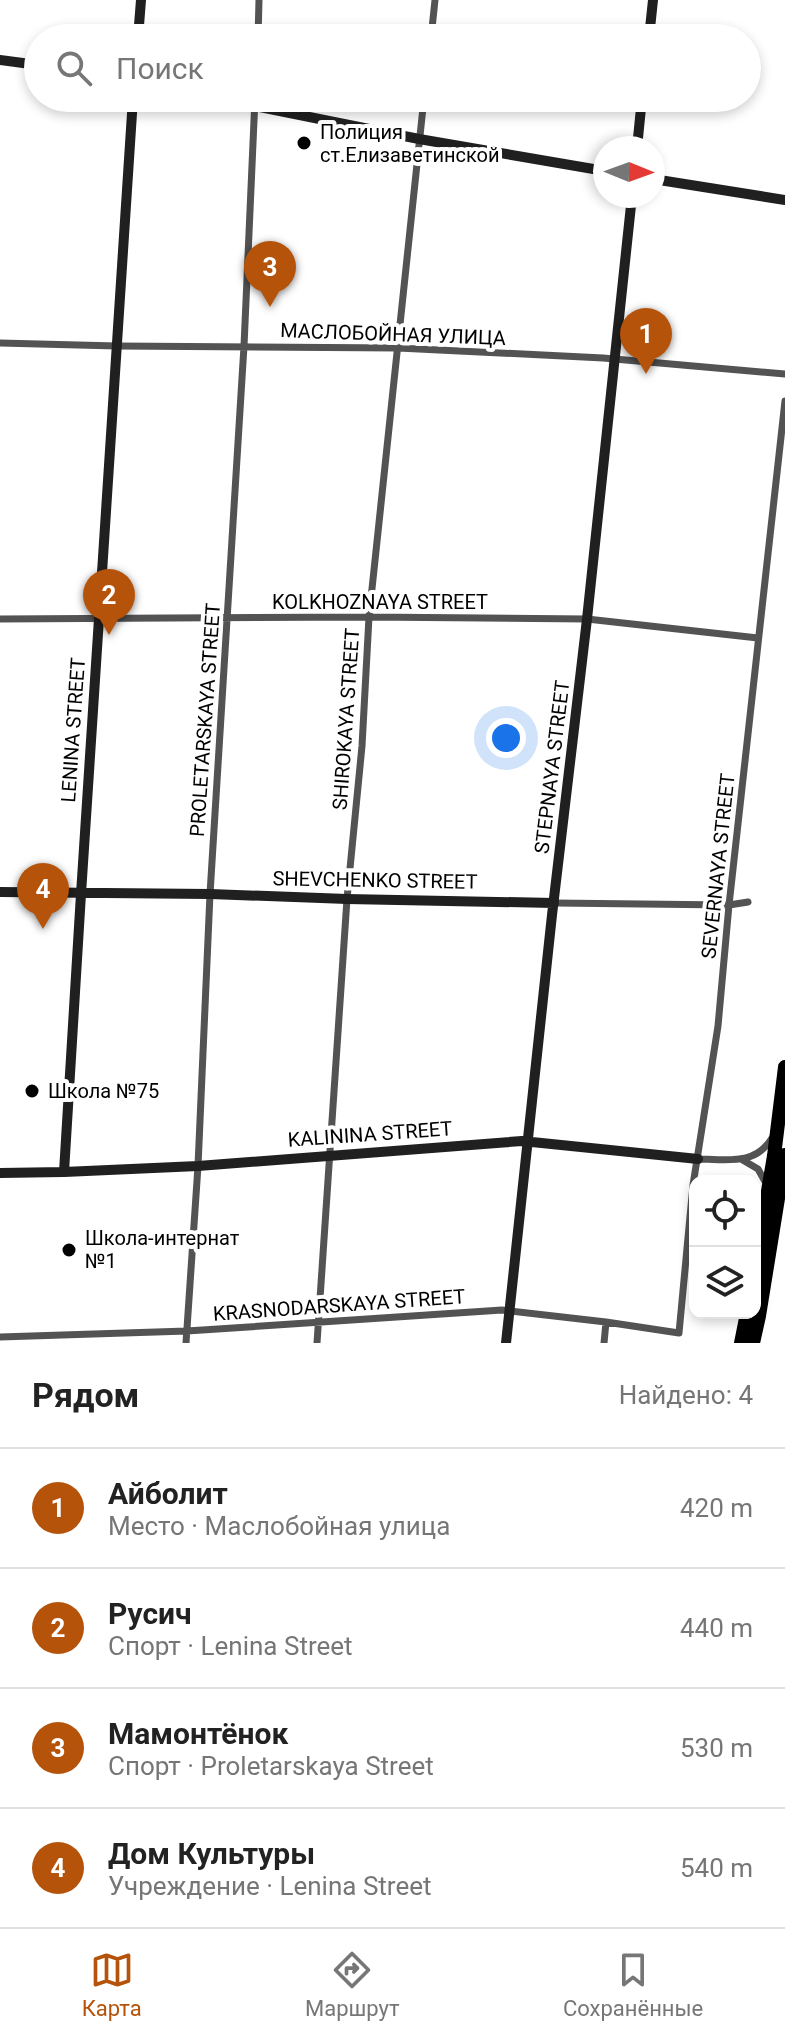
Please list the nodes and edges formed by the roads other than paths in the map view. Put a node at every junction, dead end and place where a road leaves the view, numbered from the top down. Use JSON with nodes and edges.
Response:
{"nodes":[{"id":1,"x":141,"y":0,"type":"edge"},
{"id":2,"x":259,"y":0,"type":"edge"},
{"id":3,"x":435,"y":0,"type":"edge"},
{"id":4,"x":653,"y":0,"type":"edge"},
{"id":5,"x":139,"y":24,"type":"edge"},
{"id":6,"x":258,"y":24,"type":"edge"},
{"id":7,"x":432,"y":24,"type":"edge"},
{"id":8,"x":650,"y":24,"type":"edge"},
{"id":9,"x":0,"y":60,"type":"edge"},
{"id":10,"x":24,"y":63,"type":"edge"},
{"id":11,"x":132,"y":112,"type":"edge"},
{"id":12,"x":255,"y":112,"type":"edge"},
{"id":13,"x":299,"y":112,"type":"edge"},
{"id":14,"x":422,"y":112,"type":"edge"},
{"id":15,"x":641,"y":112,"type":"edge"},
{"id":16,"x":638,"y":136,"type":"edge"},
{"id":17,"x":419,"y":139,"type":"junction"},
{"id":18,"x":593,"y":169,"type":"edge"},
{"id":19,"x":665,"y":181,"type":"edge"},
{"id":20,"x":785,"y":200,"type":"edge"},
{"id":21,"x":631,"y":208,"type":"edge"},
{"id":22,"x":0,"y":343,"type":"edge"},
{"id":23,"x":117,"y":346,"type":"junction"},
{"id":24,"x":244,"y":346,"type":"junction"},
{"id":25,"x":398,"y":348,"type":"junction"},
{"id":26,"x":615,"y":360,"type":"junction"},
{"id":27,"x":785,"y":374,"type":"edge"},
{"id":28,"x":785,"y":401,"type":"edge"},
{"id":29,"x":228,"y":617,"type":"junction"},
{"id":30,"x":369,"y":617,"type":"junction"},
{"id":31,"x":0,"y":619,"type":"edge"},
{"id":32,"x":99,"y":619,"type":"junction"},
{"id":33,"x":587,"y":619,"type":"junction"},
{"id":34,"x":758,"y":638,"type":"junction"},
{"id":35,"x":0,"y":892,"type":"edge"},
{"id":36,"x":81,"y":894,"type":"junction"},
{"id":37,"x":210,"y":894,"type":"junction"},
{"id":38,"x":347,"y":899,"type":"junction"},
{"id":39,"x":748,"y":902,"type":"dead end"},
{"id":40,"x":554,"y":903,"type":"junction"},
{"id":41,"x":729,"y":905,"type":"junction"},
{"id":42,"x":785,"y":1067,"type":"edge"},
{"id":43,"x":779,"y":1121,"type":"junction"},
{"id":44,"x":528,"y":1141,"type":"junction"},
{"id":45,"x":330,"y":1155,"type":"junction"},
{"id":46,"x":785,"y":1155,"type":"edge"},
{"id":47,"x":698,"y":1159,"type":"junction"},
{"id":48,"x":741,"y":1159,"type":"junction"},
{"id":49,"x":198,"y":1166,"type":"junction"},
{"id":50,"x":64,"y":1172,"type":"junction"},
{"id":51,"x":0,"y":1173,"type":"edge"},
{"id":52,"x":767,"y":1200,"type":"junction"},
{"id":53,"x":759,"y":1247,"type":"edge"},
{"id":54,"x":509,"y":1312,"type":"junction"},
{"id":55,"x":746,"y":1319,"type":"edge"},
{"id":56,"x":606,"y":1322,"type":"junction"},
{"id":57,"x":319,"y":1323,"type":"junction"},
{"id":58,"x":187,"y":1331,"type":"junction"},
{"id":59,"x":679,"y":1333,"type":"junction"},
{"id":60,"x":0,"y":1337,"type":"edge"},
{"id":61,"x":54,"y":1339,"type":"edge"},
{"id":62,"x":186,"y":1343,"type":"edge"},
{"id":63,"x":317,"y":1343,"type":"edge"},
{"id":64,"x":506,"y":1343,"type":"edge"},
{"id":65,"x":604,"y":1343,"type":"edge"},
{"id":66,"x":683,"y":1343,"type":"edge"},
{"id":67,"x":741,"y":1343,"type":"edge"},
{"id":68,"x":753,"y":1343,"type":"edge"}],
"edges":[{"from":1,"to":5,"type":"street"},
{"from":2,"to":6,"type":"street"},
{"from":3,"to":7,"type":"street"},
{"from":4,"to":8,"type":"street"},
{"from":9,"to":10,"type":"street"},
{"from":11,"to":23,"type":"street","name":"LENINA STREET"},
{"from":12,"to":24,"type":"street","name":"PROLETARSKAYA STREET"},
{"from":13,"to":17,"type":"street"},
{"from":14,"to":17,"type":"street","name":"SHIROKAYA STREET"},
{"from":15,"to":16,"type":"street"},
{"from":17,"to":18,"type":"street"},
{"from":17,"to":25,"type":"street","name":"SHIROKAYA STREET"},
{"from":19,"to":20,"type":"street"},
{"from":21,"to":26,"type":"street","name":"STEPNAYA STREET"},
{"from":22,"to":23,"type":"street","name":"МАСЛОБОЙНАЯ УЛИЦА"},
{"from":23,"to":24,"type":"street","name":"МАСЛОБОЙНАЯ УЛИЦА"},
{"from":23,"to":32,"type":"street","name":"LENINA STREET"},
{"from":24,"to":25,"type":"street","name":"МАСЛОБОЙНАЯ УЛИЦА"},
{"from":24,"to":29,"type":"street","name":"PROLETARSKAYA STREET"},
{"from":25,"to":26,"type":"street","name":"МАСЛОБОЙНАЯ УЛИЦА"},
{"from":25,"to":30,"type":"street","name":"SHIROKAYA STREET"},
{"from":26,"to":27,"type":"street","name":"МАСЛОБОЙНАЯ УЛИЦА"},
{"from":26,"to":33,"type":"street","name":"STEPNAYA STREET"},
{"from":28,"to":34,"type":"street","name":"SEVERNAYA STREET"},
{"from":29,"to":30,"type":"street","name":"KOLKHOZNAYA STREET"},
{"from":29,"to":32,"type":"street","name":"KOLKHOZNAYA STREET"},
{"from":29,"to":37,"type":"street","name":"PROLETARSKAYA STREET"},
{"from":30,"to":33,"type":"street","name":"KOLKHOZNAYA STREET"},
{"from":30,"to":38,"type":"street","name":"SHIROKAYA STREET"},
{"from":31,"to":32,"type":"street","name":"KOLKHOZNAYA STREET"},
{"from":32,"to":36,"type":"street","name":"LENINA STREET"},
{"from":33,"to":34,"type":"street","name":"KOLKHOZNAYA STREET"},
{"from":33,"to":40,"type":"street","name":"STEPNAYA STREET"},
{"from":34,"to":41,"type":"street","name":"SEVERNAYA STREET"},
{"from":35,"to":36,"type":"street","name":"SHEVCHENKO STREET"},
{"from":36,"to":37,"type":"street","name":"SHEVCHENKO STREET"},
{"from":36,"to":50,"type":"street","name":"LENINA STREET"},
{"from":37,"to":38,"type":"street","name":"SHEVCHENKO STREET"},
{"from":37,"to":49,"type":"street","name":"PROLETARSKAYA STREET"},
{"from":38,"to":40,"type":"street","name":"SHEVCHENKO STREET"},
{"from":38,"to":45,"type":"street","name":"SHIROKAYA STREET"},
{"from":39,"to":41,"type":"street","name":"SHEVCHENKO STREET"},
{"from":40,"to":41,"type":"street","name":"SHEVCHENKO STREET"},
{"from":40,"to":44,"type":"street","name":"STEPNAYA STREET"},
{"from":41,"to":47,"type":"street","name":"SEVERNAYA STREET"},
{"from":42,"to":43,"type":"highway"},
{"from":43,"to":48,"type":"street"},
{"from":43,"to":52,"type":"highway"},
{"from":44,"to":45,"type":"street","name":"KALININA STREET"},
{"from":44,"to":47,"type":"street","name":"KALININA STREET"},
{"from":44,"to":54,"type":"street","name":"STEPNAYA STREET"},
{"from":45,"to":49,"type":"street","name":"KALININA STREET"},
{"from":45,"to":57,"type":"street","name":"SHIROKAYA STREET"},
{"from":46,"to":68,"type":"highway"},
{"from":47,"to":48,"type":"street","name":"KALININA STREET"},
{"from":47,"to":59,"type":"street","name":"SEVERNAYA STREET"},
{"from":48,"to":52,"type":"street"},
{"from":49,"to":50,"type":"street","name":"KALININA STREET"},
{"from":49,"to":58,"type":"street","name":"PROLETARSKAYA STREET"},
{"from":50,"to":51,"type":"street","name":"KALININA STREET"},
{"from":52,"to":53,"type":"highway"},
{"from":54,"to":56,"type":"street","name":"KRASNODARSKAYA STREET"},
{"from":54,"to":57,"type":"street","name":"KRASNODARSKAYA STREET"},
{"from":54,"to":64,"type":"street","name":"STEPNAYA STREET"},
{"from":55,"to":67,"type":"highway"},
{"from":56,"to":59,"type":"street","name":"KRASNODARSKAYA STREET"},
{"from":56,"to":65,"type":"street"},
{"from":57,"to":58,"type":"street","name":"KRASNODARSKAYA STREET"},
{"from":57,"to":63,"type":"street","name":"SHIROKAYA STREET"},
{"from":58,"to":61,"type":"street","name":"KRASNODARSKAYA STREET"},
{"from":58,"to":62,"type":"street","name":"PROLETARSKAYA STREET"},
{"from":59,"to":66,"type":"street"},
{"from":60,"to":61,"type":"street","name":"KRASNODARSKAYA STREET"}]}
